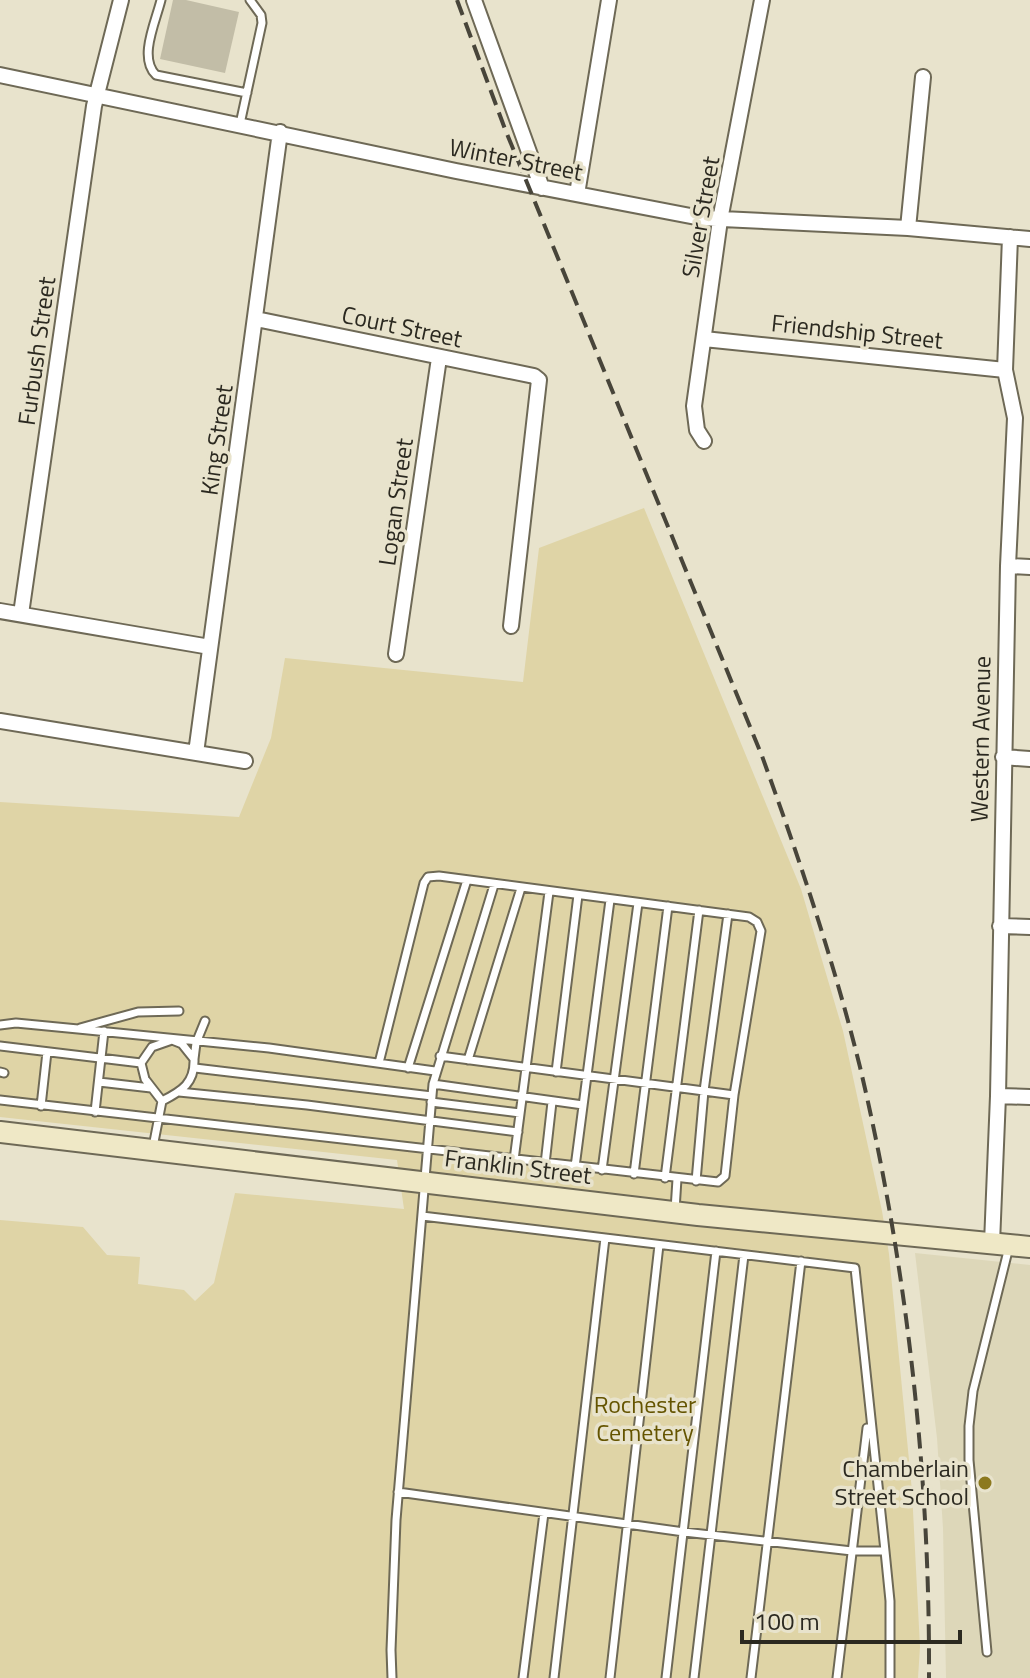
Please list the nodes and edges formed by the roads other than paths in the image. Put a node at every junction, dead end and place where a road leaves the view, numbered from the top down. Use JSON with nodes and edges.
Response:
{"nodes":[{"id":1,"x":121,"y":0,"type":"edge"},
{"id":2,"x":161,"y":0,"type":"edge"},
{"id":3,"x":250,"y":0,"type":"edge"},
{"id":4,"x":474,"y":0,"type":"edge"},
{"id":5,"x":609,"y":0,"type":"edge"},
{"id":6,"x":762,"y":0,"type":"edge"},
{"id":7,"x":0,"y":75,"type":"edge"},
{"id":8,"x":923,"y":77,"type":"dead end"},
{"id":9,"x":247,"y":93,"type":"junction"},
{"id":10,"x":96,"y":94,"type":"junction"},
{"id":11,"x":240,"y":124,"type":"junction"},
{"id":12,"x":280,"y":132,"type":"junction"},
{"id":13,"x":542,"y":188,"type":"junction"},
{"id":14,"x":577,"y":194,"type":"junction"},
{"id":15,"x":720,"y":220,"type":"junction"},
{"id":16,"x":908,"y":228,"type":"junction"},
{"id":17,"x":1010,"y":237,"type":"junction"},
{"id":18,"x":1030,"y":239,"type":"edge"},
{"id":19,"x":256,"y":319,"type":"junction"},
{"id":20,"x":704,"y":339,"type":"junction"},
{"id":21,"x":439,"y":358,"type":"junction"},
{"id":22,"x":1005,"y":370,"type":"junction"},
{"id":23,"x":1022,"y":418,"type":"edge"},
{"id":24,"x":704,"y":441,"type":"dead end"},
{"id":25,"x":1008,"y":566,"type":"junction"},
{"id":26,"x":1030,"y":567,"type":"edge"},
{"id":27,"x":0,"y":611,"type":"edge"},
{"id":28,"x":21,"y":614,"type":"junction"},
{"id":29,"x":511,"y":626,"type":"dead end"},
{"id":30,"x":210,"y":647,"type":"junction"},
{"id":31,"x":396,"y":654,"type":"dead end"},
{"id":32,"x":0,"y":721,"type":"edge"},
{"id":33,"x":196,"y":753,"type":"junction"},
{"id":34,"x":1003,"y":757,"type":"junction"},
{"id":35,"x":1030,"y":759,"type":"edge"},
{"id":36,"x":245,"y":761,"type":"dead end"},
{"id":37,"x":467,"y":880,"type":"junction"},
{"id":38,"x":494,"y":885,"type":"junction"},
{"id":39,"x":521,"y":888,"type":"junction"},
{"id":40,"x":549,"y":892,"type":"junction"},
{"id":41,"x":578,"y":895,"type":"junction"},
{"id":42,"x":610,"y":900,"type":"junction"},
{"id":43,"x":638,"y":903,"type":"junction"},
{"id":44,"x":668,"y":906,"type":"junction"},
{"id":45,"x":699,"y":910,"type":"junction"},
{"id":46,"x":728,"y":914,"type":"junction"},
{"id":47,"x":1000,"y":926,"type":"junction"},
{"id":48,"x":1030,"y":927,"type":"edge"},
{"id":49,"x":179,"y":1011,"type":"dead end"},
{"id":50,"x":104,"y":1021,"type":"junction"},
{"id":51,"x":205,"y":1021,"type":"dead end"},
{"id":52,"x":0,"y":1025,"type":"edge"},
{"id":53,"x":78,"y":1029,"type":"junction"},
{"id":54,"x":104,"y":1032,"type":"junction"},
{"id":55,"x":172,"y":1040,"type":"junction"},
{"id":56,"x":196,"y":1043,"type":"junction"},
{"id":57,"x":0,"y":1046,"type":"edge"},
{"id":58,"x":47,"y":1052,"type":"junction"},
{"id":59,"x":440,"y":1056,"type":"junction"},
{"id":60,"x":102,"y":1059,"type":"junction"},
{"id":61,"x":468,"y":1060,"type":"junction"},
{"id":62,"x":141,"y":1063,"type":"junction"},
{"id":63,"x":379,"y":1063,"type":"junction"},
{"id":64,"x":194,"y":1064,"type":"junction"},
{"id":65,"x":408,"y":1068,"type":"junction"},
{"id":66,"x":526,"y":1068,"type":"junction"},
{"id":67,"x":435,"y":1071,"type":"junction"},
{"id":68,"x":556,"y":1072,"type":"junction"},
{"id":69,"x":586,"y":1075,"type":"junction"},
{"id":70,"x":615,"y":1079,"type":"junction"},
{"id":71,"x":99,"y":1082,"type":"junction"},
{"id":72,"x":646,"y":1083,"type":"junction"},
{"id":73,"x":433,"y":1084,"type":"junction"},
{"id":74,"x":677,"y":1087,"type":"junction"},
{"id":75,"x":151,"y":1088,"type":"junction"},
{"id":76,"x":704,"y":1091,"type":"junction"},
{"id":77,"x":179,"y":1092,"type":"junction"},
{"id":78,"x":734,"y":1095,"type":"junction"},
{"id":79,"x":998,"y":1096,"type":"junction"},
{"id":80,"x":1030,"y":1097,"type":"edge"},
{"id":81,"x":522,"y":1098,"type":"junction"},
{"id":82,"x":432,"y":1099,"type":"junction"},
{"id":83,"x":0,"y":1100,"type":"edge"},
{"id":84,"x":162,"y":1101,"type":"junction"},
{"id":85,"x":552,"y":1102,"type":"junction"},
{"id":86,"x":583,"y":1105,"type":"junction"},
{"id":87,"x":41,"y":1106,"type":"junction"},
{"id":88,"x":95,"y":1112,"type":"junction"},
{"id":89,"x":520,"y":1113,"type":"junction"},
{"id":90,"x":158,"y":1119,"type":"junction"},
{"id":91,"x":429,"y":1121,"type":"junction"},
{"id":92,"x":0,"y":1132,"type":"edge"},
{"id":93,"x":518,"y":1132,"type":"junction"},
{"id":94,"x":153,"y":1149,"type":"junction"},
{"id":95,"x":426,"y":1150,"type":"junction"},
{"id":96,"x":514,"y":1160,"type":"junction"},
{"id":97,"x":545,"y":1164,"type":"junction"},
{"id":98,"x":575,"y":1167,"type":"junction"},
{"id":99,"x":602,"y":1170,"type":"junction"},
{"id":100,"x":634,"y":1174,"type":"junction"},
{"id":101,"x":665,"y":1178,"type":"junction"},
{"id":102,"x":677,"y":1179,"type":"junction"},
{"id":103,"x":696,"y":1181,"type":"junction"},
{"id":104,"x":424,"y":1182,"type":"junction"},
{"id":105,"x":675,"y":1212,"type":"junction"},
{"id":106,"x":422,"y":1216,"type":"junction"},
{"id":107,"x":605,"y":1238,"type":"junction"},
{"id":108,"x":659,"y":1245,"type":"junction"},
{"id":109,"x":1011,"y":1245,"type":"edge"},
{"id":110,"x":716,"y":1251,"type":"junction"},
{"id":111,"x":744,"y":1255,"type":"junction"},
{"id":112,"x":801,"y":1261,"type":"junction"},
{"id":113,"x":869,"y":1414,"type":"junction"},
{"id":114,"x":398,"y":1492,"type":"junction"},
{"id":115,"x":544,"y":1513,"type":"junction"},
{"id":116,"x":573,"y":1518,"type":"junction"},
{"id":117,"x":627,"y":1524,"type":"junction"},
{"id":118,"x":684,"y":1532,"type":"junction"},
{"id":119,"x":710,"y":1534,"type":"junction"},
{"id":120,"x":767,"y":1541,"type":"junction"},
{"id":121,"x":852,"y":1551,"type":"junction"},
{"id":122,"x":885,"y":1551,"type":"junction"},
{"id":123,"x":987,"y":1652,"type":"dead end"},
{"id":124,"x":392,"y":1678,"type":"edge"},
{"id":125,"x":523,"y":1678,"type":"edge"},
{"id":126,"x":554,"y":1678,"type":"edge"},
{"id":127,"x":610,"y":1678,"type":"edge"},
{"id":128,"x":666,"y":1678,"type":"edge"},
{"id":129,"x":694,"y":1678,"type":"edge"},
{"id":130,"x":751,"y":1678,"type":"edge"},
{"id":131,"x":837,"y":1678,"type":"edge"},
{"id":132,"x":890,"y":1678,"type":"edge"}],
"edges":[{"from":1,"to":10,"type":"street","name":"Furbush Street"},
{"from":2,"to":9,"type":"lane"},
{"from":3,"to":9,"type":"lane"},
{"from":4,"to":13,"type":"street"},
{"from":5,"to":14,"type":"street"},
{"from":6,"to":15,"type":"street","name":"Silver Street"},
{"from":7,"to":10,"type":"street","name":"Winter Street"},
{"from":8,"to":16,"type":"street"},
{"from":9,"to":11,"type":"lane"},
{"from":10,"to":11,"type":"street","name":"Winter Street"},
{"from":10,"to":28,"type":"street","name":"Furbush Street"},
{"from":11,"to":12,"type":"street","name":"Winter Street"},
{"from":12,"to":13,"type":"street","name":"Winter Street"},
{"from":12,"to":19,"type":"street","name":"King Street"},
{"from":13,"to":14,"type":"street","name":"Winter Street"},
{"from":14,"to":15,"type":"street","name":"Winter Street"},
{"from":15,"to":16,"type":"street","name":"Winter Street"},
{"from":15,"to":20,"type":"street","name":"Silver Street"},
{"from":16,"to":17,"type":"street","name":"Winter Street"},
{"from":17,"to":18,"type":"street","name":"Winter Street"},
{"from":17,"to":22,"type":"street","name":"Western Avenue"},
{"from":19,"to":21,"type":"street","name":"Court Street"},
{"from":19,"to":30,"type":"street","name":"King Street"},
{"from":20,"to":22,"type":"street","name":"Friendship Street"},
{"from":20,"to":24,"type":"street","name":"Silver Street"},
{"from":21,"to":29,"type":"street","name":"Court Street"},
{"from":21,"to":31,"type":"street","name":"Logan Street"},
{"from":22,"to":23,"type":"street","name":"Western Avenue"},
{"from":23,"to":25,"type":"street","name":"Western Avenue"},
{"from":25,"to":26,"type":"street"},
{"from":25,"to":34,"type":"street","name":"Western Avenue"},
{"from":27,"to":28,"type":"street"},
{"from":28,"to":30,"type":"street"},
{"from":30,"to":33,"type":"street","name":"King Street"},
{"from":32,"to":33,"type":"street"},
{"from":33,"to":36,"type":"street"},
{"from":34,"to":35,"type":"street"},
{"from":34,"to":47,"type":"street","name":"Western Avenue"},
{"from":37,"to":38,"type":"lane"},
{"from":37,"to":63,"type":"lane"},
{"from":37,"to":65,"type":"lane"},
{"from":38,"to":39,"type":"lane"},
{"from":38,"to":59,"type":"lane"},
{"from":39,"to":40,"type":"lane"},
{"from":39,"to":61,"type":"lane"},
{"from":40,"to":41,"type":"lane"},
{"from":40,"to":66,"type":"lane"},
{"from":41,"to":42,"type":"lane"},
{"from":41,"to":68,"type":"lane"},
{"from":42,"to":43,"type":"lane"},
{"from":42,"to":69,"type":"lane"},
{"from":43,"to":44,"type":"lane"},
{"from":43,"to":70,"type":"lane"},
{"from":44,"to":45,"type":"lane"},
{"from":44,"to":72,"type":"lane"},
{"from":45,"to":46,"type":"lane"},
{"from":45,"to":74,"type":"lane"},
{"from":46,"to":76,"type":"lane"},
{"from":46,"to":78,"type":"lane"},
{"from":47,"to":48,"type":"street"},
{"from":47,"to":79,"type":"street","name":"Western Avenue"},
{"from":49,"to":50,"type":"lane"},
{"from":50,"to":53,"type":"lane"},
{"from":50,"to":54,"type":"lane"},
{"from":51,"to":56,"type":"lane"},
{"from":52,"to":53,"type":"lane"},
{"from":53,"to":54,"type":"lane"},
{"from":54,"to":55,"type":"lane"},
{"from":54,"to":60,"type":"lane"},
{"from":55,"to":56,"type":"lane"},
{"from":55,"to":62,"type":"lane"},
{"from":55,"to":64,"type":"lane"},
{"from":56,"to":63,"type":"lane"},
{"from":56,"to":64,"type":"lane"},
{"from":57,"to":58,"type":"lane"},
{"from":58,"to":60,"type":"lane"},
{"from":58,"to":87,"type":"lane"},
{"from":59,"to":61,"type":"lane"},
{"from":59,"to":67,"type":"lane"},
{"from":60,"to":62,"type":"lane"},
{"from":60,"to":71,"type":"lane"},
{"from":61,"to":66,"type":"lane"},
{"from":62,"to":75,"type":"lane"},
{"from":63,"to":65,"type":"lane"},
{"from":64,"to":77,"type":"lane"},
{"from":64,"to":82,"type":"lane"},
{"from":65,"to":67,"type":"lane"},
{"from":66,"to":68,"type":"lane"},
{"from":66,"to":81,"type":"lane"},
{"from":67,"to":73,"type":"lane"},
{"from":68,"to":69,"type":"lane"},
{"from":69,"to":70,"type":"lane"},
{"from":69,"to":86,"type":"lane"},
{"from":70,"to":72,"type":"lane"},
{"from":70,"to":99,"type":"lane"},
{"from":71,"to":75,"type":"lane"},
{"from":71,"to":88,"type":"lane"},
{"from":72,"to":74,"type":"lane"},
{"from":72,"to":100,"type":"lane"},
{"from":73,"to":81,"type":"lane"},
{"from":73,"to":82,"type":"lane"},
{"from":74,"to":76,"type":"lane"},
{"from":74,"to":101,"type":"lane"},
{"from":75,"to":84,"type":"lane"},
{"from":76,"to":78,"type":"lane"},
{"from":76,"to":103,"type":"lane"},
{"from":77,"to":84,"type":"lane"},
{"from":77,"to":91,"type":"lane"},
{"from":78,"to":103,"type":"lane"},
{"from":79,"to":80,"type":"street"},
{"from":79,"to":109,"type":"street","name":"Western Avenue"},
{"from":81,"to":85,"type":"lane"},
{"from":81,"to":89,"type":"lane"},
{"from":82,"to":89,"type":"lane"},
{"from":82,"to":91,"type":"lane"},
{"from":83,"to":87,"type":"lane"},
{"from":84,"to":90,"type":"lane"},
{"from":85,"to":86,"type":"lane"},
{"from":85,"to":97,"type":"lane"},
{"from":86,"to":98,"type":"lane"},
{"from":87,"to":88,"type":"lane"},
{"from":88,"to":90,"type":"lane"},
{"from":89,"to":93,"type":"lane"},
{"from":90,"to":94,"type":"lane"},
{"from":90,"to":95,"type":"lane"},
{"from":91,"to":93,"type":"lane"},
{"from":91,"to":95,"type":"lane"},
{"from":92,"to":94,"type":"street","name":"Franklin Street"},
{"from":93,"to":96,"type":"lane"},
{"from":94,"to":104,"type":"street","name":"Franklin Street"},
{"from":95,"to":96,"type":"lane"},
{"from":95,"to":104,"type":"lane"},
{"from":96,"to":97,"type":"lane"},
{"from":97,"to":98,"type":"lane"},
{"from":98,"to":99,"type":"lane"},
{"from":99,"to":100,"type":"lane"},
{"from":100,"to":101,"type":"lane"},
{"from":101,"to":102,"type":"lane"},
{"from":102,"to":103,"type":"lane"},
{"from":102,"to":105,"type":"lane"},
{"from":104,"to":105,"type":"street","name":"Franklin Street"},
{"from":104,"to":106,"type":"lane"},
{"from":105,"to":109,"type":"street","name":"Franklin Street"},
{"from":106,"to":107,"type":"lane"},
{"from":106,"to":114,"type":"lane"},
{"from":107,"to":108,"type":"lane"},
{"from":107,"to":116,"type":"lane"},
{"from":108,"to":110,"type":"lane"},
{"from":108,"to":117,"type":"lane"},
{"from":109,"to":123,"type":"lane"},
{"from":110,"to":111,"type":"lane"},
{"from":110,"to":118,"type":"lane"},
{"from":111,"to":112,"type":"lane"},
{"from":111,"to":119,"type":"lane"},
{"from":112,"to":113,"type":"lane"},
{"from":112,"to":120,"type":"lane"},
{"from":113,"to":121,"type":"lane"},
{"from":113,"to":122,"type":"lane"},
{"from":114,"to":115,"type":"lane"},
{"from":114,"to":124,"type":"lane"},
{"from":115,"to":116,"type":"lane"},
{"from":115,"to":125,"type":"lane"},
{"from":116,"to":117,"type":"lane"},
{"from":116,"to":126,"type":"lane"},
{"from":117,"to":118,"type":"lane"},
{"from":117,"to":127,"type":"lane"},
{"from":118,"to":119,"type":"lane"},
{"from":118,"to":128,"type":"lane"},
{"from":119,"to":120,"type":"lane"},
{"from":119,"to":129,"type":"lane"},
{"from":120,"to":121,"type":"lane"},
{"from":120,"to":130,"type":"lane"},
{"from":121,"to":122,"type":"lane"},
{"from":121,"to":131,"type":"lane"},
{"from":122,"to":132,"type":"lane"}]}
